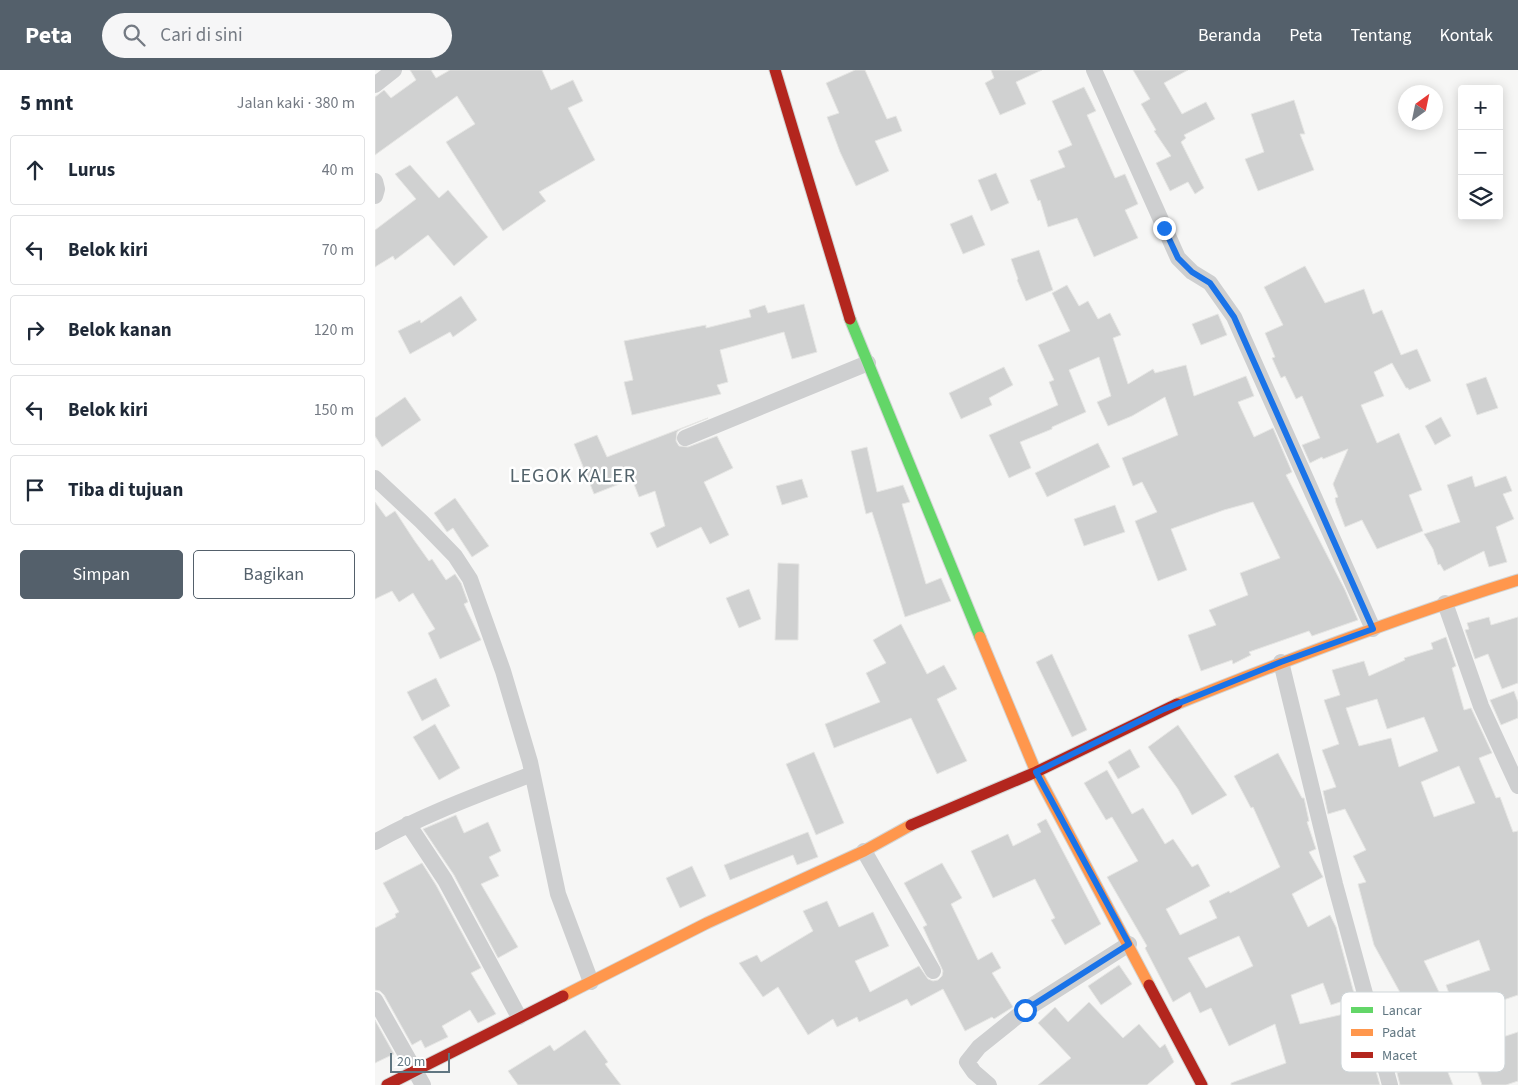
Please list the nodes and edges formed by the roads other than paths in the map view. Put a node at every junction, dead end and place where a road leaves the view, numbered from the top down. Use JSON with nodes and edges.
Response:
{"nodes":[{"id":1,"x":394,"y":70,"type":"edge"},
{"id":2,"x":775,"y":70,"type":"edge"},
{"id":3,"x":1093,"y":70,"type":"edge"},
{"id":4,"x":375,"y":85,"type":"edge"},
{"id":5,"x":375,"y":181,"type":"edge"},
{"id":6,"x":375,"y":196,"type":"edge"},
{"id":7,"x":868,"y":363,"type":"junction"},
{"id":8,"x":685,"y":438,"type":"dead end"},
{"id":9,"x":375,"y":478,"type":"edge"},
{"id":10,"x":1518,"y":580,"type":"edge"},
{"id":11,"x":1445,"y":603,"type":"junction"},
{"id":12,"x":1373,"y":629,"type":"junction"},
{"id":13,"x":1281,"y":662,"type":"junction"},
{"id":14,"x":1036,"y":772,"type":"junction"},
{"id":15,"x":532,"y":774,"type":"junction"},
{"id":16,"x":1518,"y":786,"type":"edge"},
{"id":17,"x":408,"y":824,"type":"junction"},
{"id":18,"x":375,"y":842,"type":"edge"},
{"id":19,"x":864,"y":851,"type":"junction"},
{"id":20,"x":1129,"y":944,"type":"junction"},
{"id":21,"x":933,"y":971,"type":"dead end"},
{"id":22,"x":591,"y":982,"type":"junction"},
{"id":23,"x":1365,"y":992,"type":"edge"},
{"id":24,"x":375,"y":1000,"type":"edge"},
{"id":25,"x":519,"y":1017,"type":"junction"},
{"id":26,"x":414,"y":1070,"type":"junction"},
{"id":27,"x":1386,"y":1072,"type":"edge"},
{"id":28,"x":387,"y":1085,"type":"edge"},
{"id":29,"x":423,"y":1085,"type":"edge"},
{"id":30,"x":989,"y":1085,"type":"edge"},
{"id":31,"x":1202,"y":1085,"type":"edge"},
{"id":32,"x":1390,"y":1085,"type":"edge"}],
"edges":[{"from":1,"to":4,"type":"street"},
{"from":2,"to":7,"type":"street"},
{"from":3,"to":12,"type":"street"},
{"from":5,"to":6,"type":"street"},
{"from":7,"to":8,"type":"street"},
{"from":7,"to":14,"type":"street"},
{"from":9,"to":15,"type":"street"},
{"from":10,"to":11,"type":"street"},
{"from":11,"to":12,"type":"street"},
{"from":11,"to":16,"type":"street"},
{"from":12,"to":13,"type":"street"},
{"from":13,"to":14,"type":"street"},
{"from":13,"to":23,"type":"street"},
{"from":14,"to":19,"type":"street"},
{"from":14,"to":20,"type":"street"},
{"from":15,"to":17,"type":"street"},
{"from":15,"to":22,"type":"street"},
{"from":17,"to":18,"type":"street"},
{"from":17,"to":25,"type":"street"},
{"from":19,"to":21,"type":"street"},
{"from":19,"to":22,"type":"street"},
{"from":20,"to":30,"type":"street"},
{"from":20,"to":31,"type":"street"},
{"from":22,"to":25,"type":"street"},
{"from":24,"to":26,"type":"street"},
{"from":25,"to":26,"type":"street"},
{"from":26,"to":28,"type":"street"},
{"from":26,"to":29,"type":"street"},
{"from":27,"to":32,"type":"street"}]}
